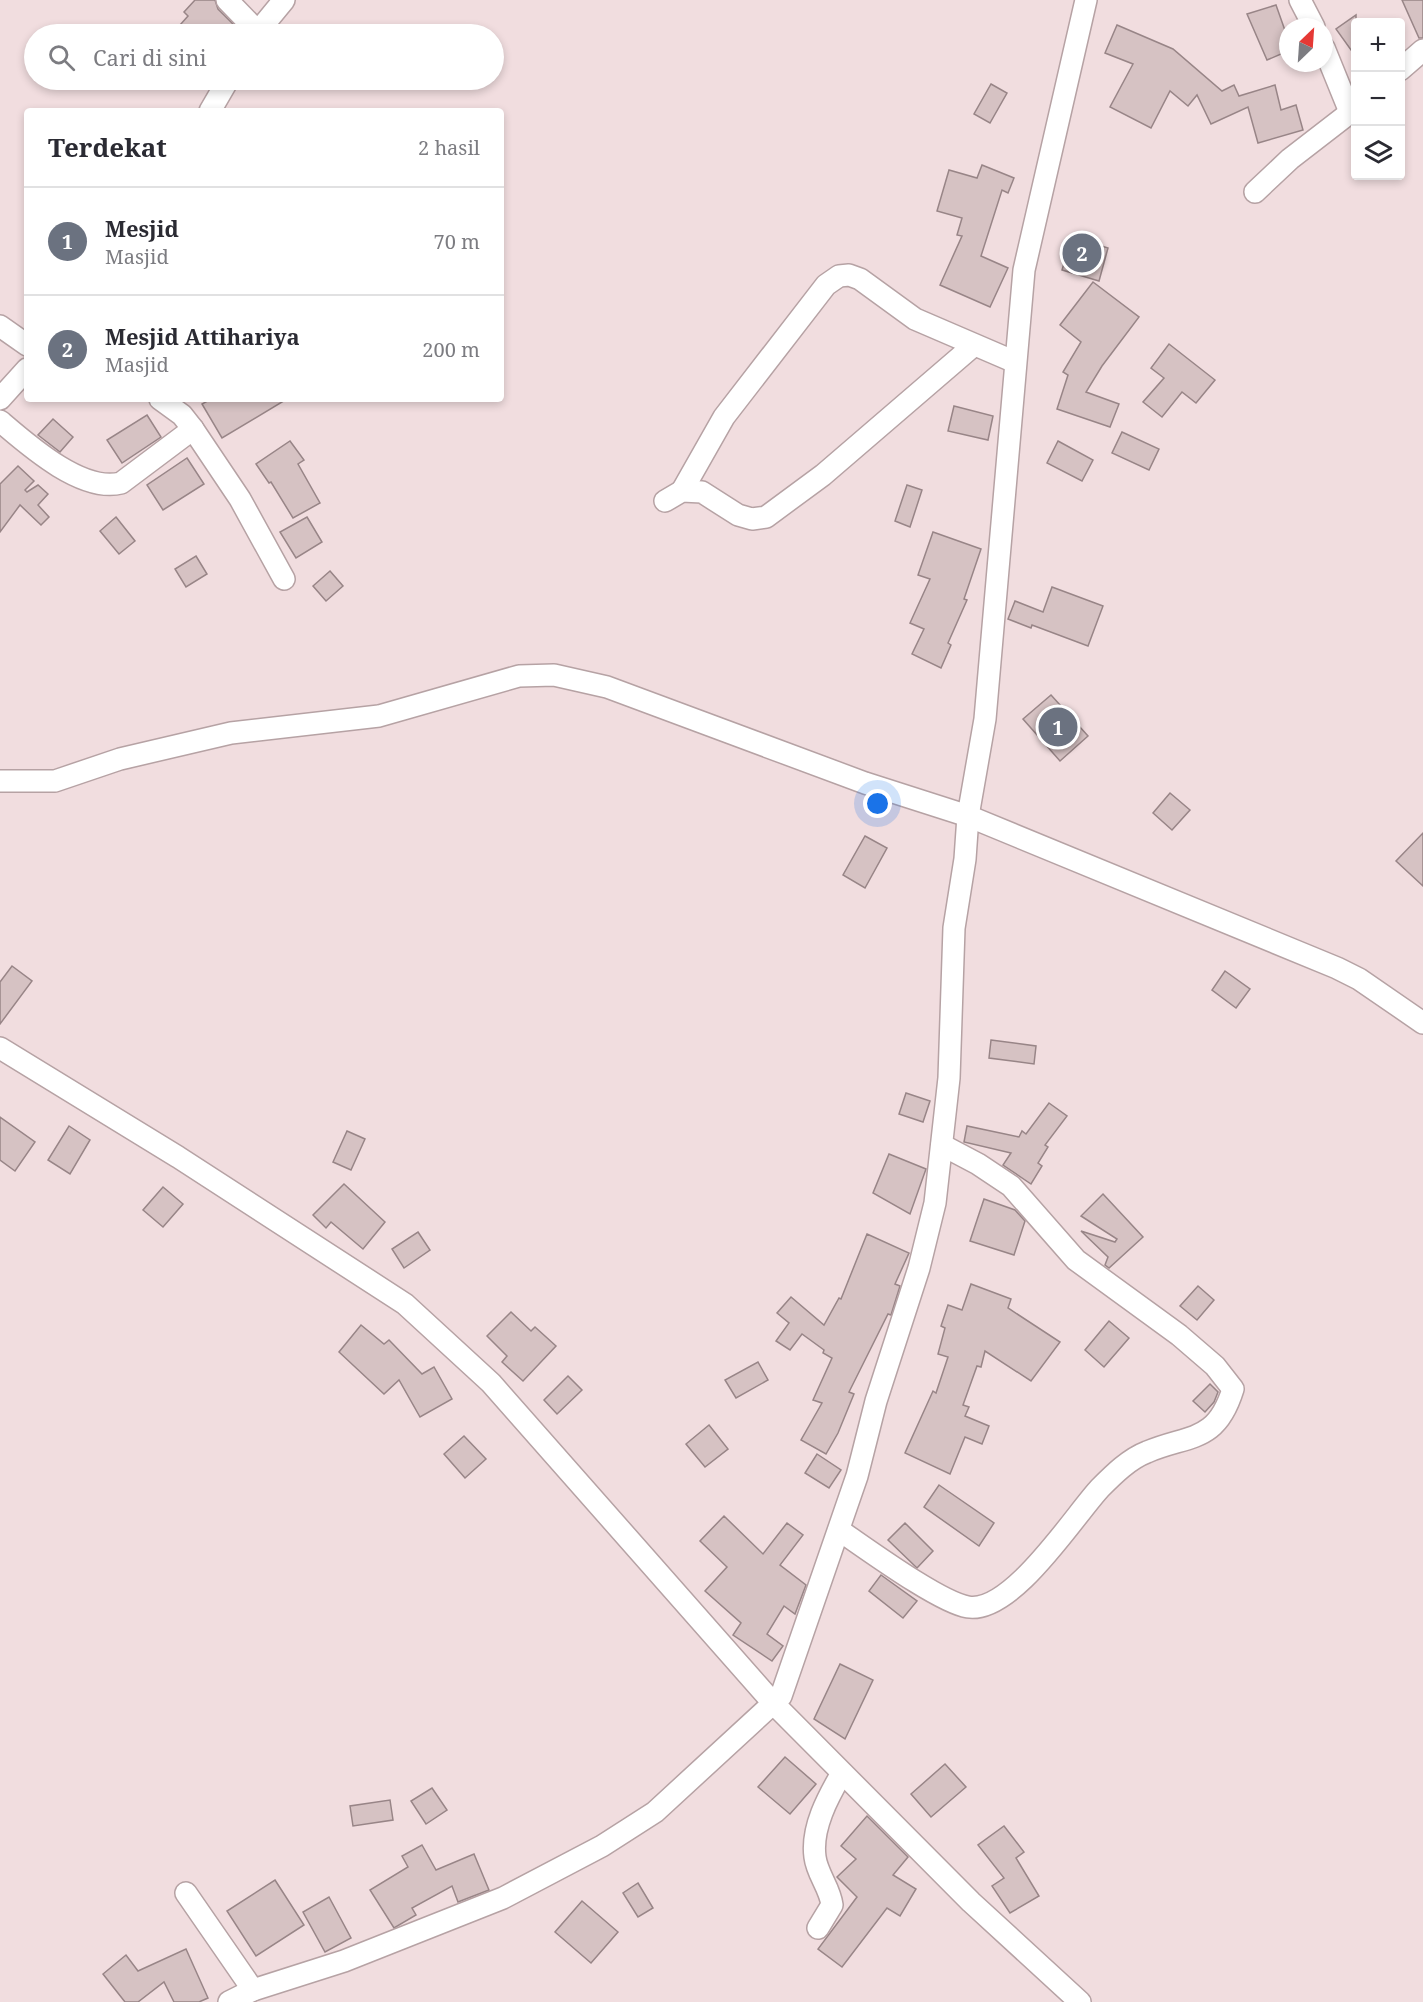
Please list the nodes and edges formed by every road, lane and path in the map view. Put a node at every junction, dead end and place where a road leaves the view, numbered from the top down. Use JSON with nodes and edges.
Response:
{"nodes":[{"id":1,"x":227,"y":0,"type":"edge"},
{"id":2,"x":284,"y":0,"type":"edge"},
{"id":3,"x":1086,"y":0,"type":"edge"},
{"id":4,"x":1300,"y":0,"type":"edge"},
{"id":5,"x":1309,"y":18,"type":"edge"},
{"id":6,"x":249,"y":24,"type":"edge"},
{"id":7,"x":264,"y":24,"type":"edge"},
{"id":8,"x":1423,"y":50,"type":"edge"},
{"id":9,"x":1405,"y":66,"type":"edge"},
{"id":10,"x":1333,"y":67,"type":"edge"},
{"id":11,"x":222,"y":90,"type":"edge"},
{"id":12,"x":1351,"y":106,"type":"edge"},
{"id":13,"x":212,"y":108,"type":"edge"},
{"id":14,"x":1351,"y":112,"type":"edge"},
{"id":15,"x":1255,"y":192,"type":"dead end"},
{"id":16,"x":0,"y":326,"type":"edge"},
{"id":17,"x":24,"y":343,"type":"edge"},
{"id":18,"x":973,"y":346,"type":"junction"},
{"id":19,"x":1015,"y":362,"type":"junction"},
{"id":20,"x":24,"y":372,"type":"edge"},
{"id":21,"x":0,"y":399,"type":"edge"},
{"id":22,"x":163,"y":402,"type":"edge"},
{"id":23,"x":0,"y":421,"type":"edge"},
{"id":24,"x":193,"y":429,"type":"junction"},
{"id":25,"x":284,"y":579,"type":"dead end"},
{"id":26,"x":0,"y":781,"type":"edge"},
{"id":27,"x":968,"y":816,"type":"junction"},
{"id":28,"x":1423,"y":1023,"type":"edge"},
{"id":29,"x":0,"y":1048,"type":"edge"},
{"id":30,"x":942,"y":1145,"type":"junction"},
{"id":31,"x":839,"y":1530,"type":"junction"},
{"id":32,"x":774,"y":1704,"type":"junction"},
{"id":33,"x":842,"y":1773,"type":"junction"},
{"id":34,"x":186,"y":1893,"type":"dead end"},
{"id":35,"x":818,"y":1928,"type":"dead end"},
{"id":36,"x":253,"y":1990,"type":"junction"},
{"id":37,"x":229,"y":2002,"type":"edge"},
{"id":38,"x":1080,"y":2002,"type":"edge"}],
"edges":[{"from":1,"to":6,"type":"street"},
{"from":2,"to":7,"type":"street"},
{"from":3,"to":19,"type":"street"},
{"from":4,"to":5,"type":"street"},
{"from":8,"to":9,"type":"street"},
{"from":10,"to":12,"type":"street"},
{"from":11,"to":13,"type":"street"},
{"from":14,"to":15,"type":"street"},
{"from":16,"to":17,"type":"street"},
{"from":18,"to":18,"type":"street"},
{"from":18,"to":19,"type":"street"},
{"from":19,"to":27,"type":"street"},
{"from":20,"to":21,"type":"street"},
{"from":22,"to":24,"type":"street"},
{"from":23,"to":24,"type":"street"},
{"from":24,"to":25,"type":"street"},
{"from":26,"to":27,"type":"street"},
{"from":27,"to":28,"type":"street"},
{"from":27,"to":30,"type":"street"},
{"from":29,"to":32,"type":"street"},
{"from":30,"to":31,"type":"street"},
{"from":30,"to":31,"type":"street"},
{"from":31,"to":32,"type":"street"},
{"from":32,"to":33,"type":"street"},
{"from":32,"to":36,"type":"street"},
{"from":33,"to":35,"type":"street"},
{"from":33,"to":38,"type":"street"},
{"from":34,"to":36,"type":"street"},
{"from":36,"to":37,"type":"street"}]}
